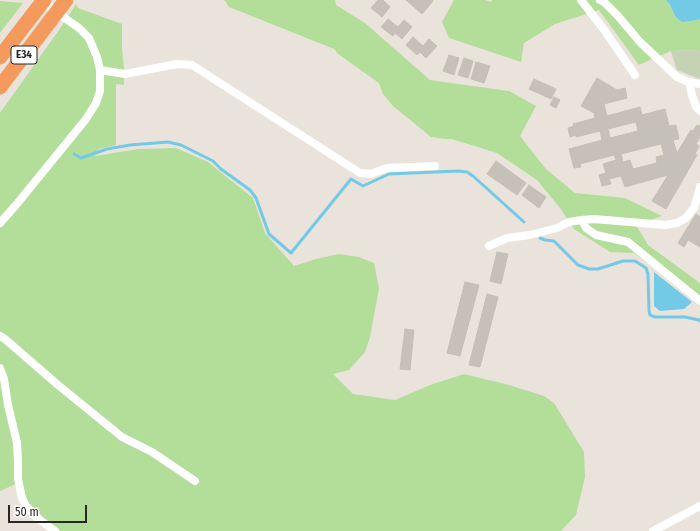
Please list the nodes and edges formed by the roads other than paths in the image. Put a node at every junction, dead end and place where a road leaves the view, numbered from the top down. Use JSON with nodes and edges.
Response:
{"nodes":[{"id":1,"x":42,"y":0,"type":"edge"},
{"id":2,"x":66,"y":0,"type":"edge"},
{"id":3,"x":581,"y":0,"type":"edge"},
{"id":4,"x":600,"y":0,"type":"edge"},
{"id":5,"x":0,"y":57,"type":"edge"},
{"id":6,"x":100,"y":70,"type":"junction"},
{"id":7,"x":635,"y":74,"type":"dead end"},
{"id":8,"x":690,"y":82,"type":"junction"},
{"id":9,"x":700,"y":84,"type":"edge"},
{"id":10,"x":0,"y":87,"type":"edge"},
{"id":11,"x":700,"y":111,"type":"edge"},
{"id":12,"x":435,"y":166,"type":"dead end"},
{"id":13,"x":700,"y":188,"type":"edge"},
{"id":14,"x":582,"y":220,"type":"junction"},
{"id":15,"x":0,"y":222,"type":"edge"},
{"id":16,"x":489,"y":246,"type":"dead end"},
{"id":17,"x":700,"y":301,"type":"edge"},
{"id":18,"x":0,"y":336,"type":"edge"},
{"id":19,"x":0,"y":368,"type":"edge"},
{"id":20,"x":195,"y":481,"type":"dead end"},
{"id":21,"x":700,"y":506,"type":"edge"},
{"id":22,"x":55,"y":531,"type":"edge"},
{"id":23,"x":653,"y":531,"type":"edge"}],
"edges":[{"from":1,"to":5,"type":"highway","number":"E34"},
{"from":1,"to":6,"type":"street"},
{"from":2,"to":10,"type":"highway","number":"E34"},
{"from":3,"to":7,"type":"street"},
{"from":4,"to":8,"type":"street"},
{"from":6,"to":12,"type":"street"},
{"from":6,"to":15,"type":"street"},
{"from":8,"to":9,"type":"street"},
{"from":8,"to":11,"type":"street"},
{"from":13,"to":14,"type":"street"},
{"from":14,"to":16,"type":"street"},
{"from":14,"to":17,"type":"street"},
{"from":18,"to":20,"type":"street"},
{"from":19,"to":22,"type":"street"},
{"from":21,"to":23,"type":"street"}]}
